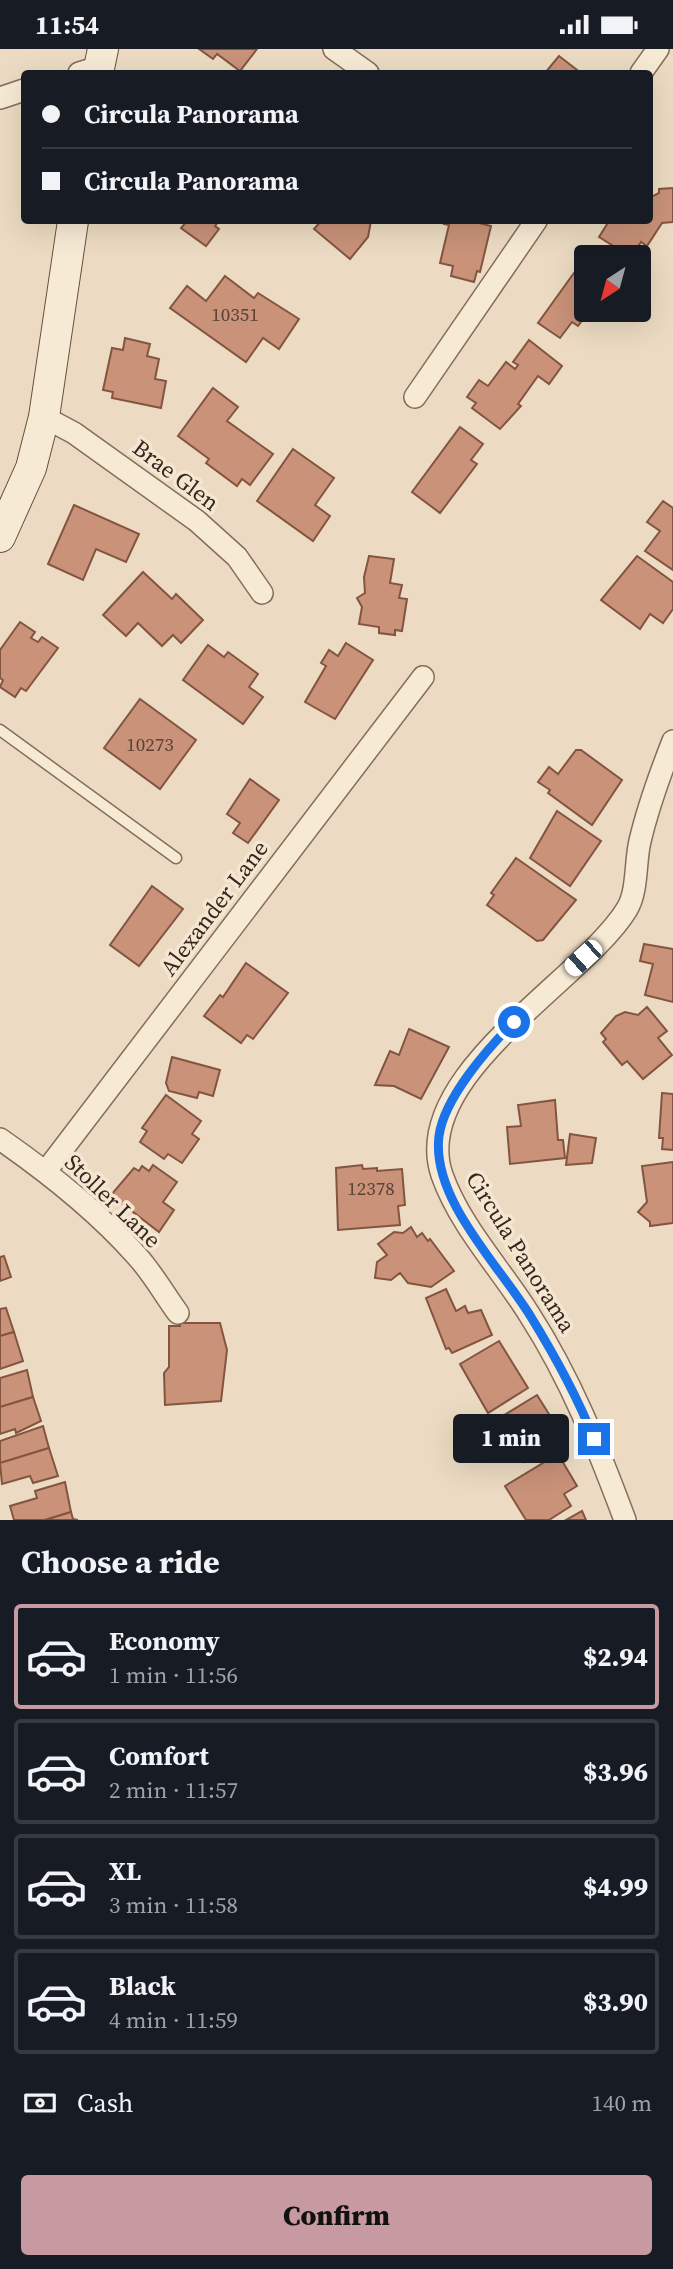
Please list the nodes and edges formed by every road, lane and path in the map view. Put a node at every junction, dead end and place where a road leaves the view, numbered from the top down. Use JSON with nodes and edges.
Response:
{"nodes":[{"id":1,"x":334,"y":49,"type":"edge"},
{"id":2,"x":658,"y":49,"type":"edge"},
{"id":3,"x":364,"y":70,"type":"edge"},
{"id":4,"x":643,"y":70,"type":"edge"},
{"id":5,"x":21,"y":91,"type":"edge"},
{"id":6,"x":0,"y":98,"type":"edge"},
{"id":7,"x":73,"y":224,"type":"edge"},
{"id":8,"x":534,"y":224,"type":"edge"},
{"id":9,"x":415,"y":397,"type":"dead end"},
{"id":10,"x":44,"y":417,"type":"junction"},
{"id":11,"x":0,"y":537,"type":"edge"},
{"id":12,"x":262,"y":593,"type":"dead end"},
{"id":13,"x":423,"y":677,"type":"dead end"},
{"id":14,"x":0,"y":730,"type":"edge"},
{"id":15,"x":673,"y":741,"type":"edge"},
{"id":16,"x":176,"y":858,"type":"dead end"},
{"id":17,"x":0,"y":1139,"type":"edge"},
{"id":18,"x":46,"y":1171,"type":"junction"},
{"id":19,"x":178,"y":1313,"type":"dead end"},
{"id":20,"x":625,"y":1520,"type":"edge"}],
"edges":[{"from":1,"to":3,"type":"street"},
{"from":2,"to":4,"type":"street"},
{"from":5,"to":6,"type":"street"},
{"from":7,"to":10,"type":"main road"},
{"from":8,"to":9,"type":"street"},
{"from":10,"to":11,"type":"main road"},
{"from":10,"to":12,"type":"street","name":"Brae Glen"},
{"from":13,"to":18,"type":"street","name":"Alexander Lane"},
{"from":14,"to":16,"type":"lane"},
{"from":15,"to":20,"type":"street","name":"Circula Panorama"},
{"from":17,"to":18,"type":"street","name":"Stoller Lane"},
{"from":18,"to":19,"type":"street","name":"Stoller Lane"}]}
